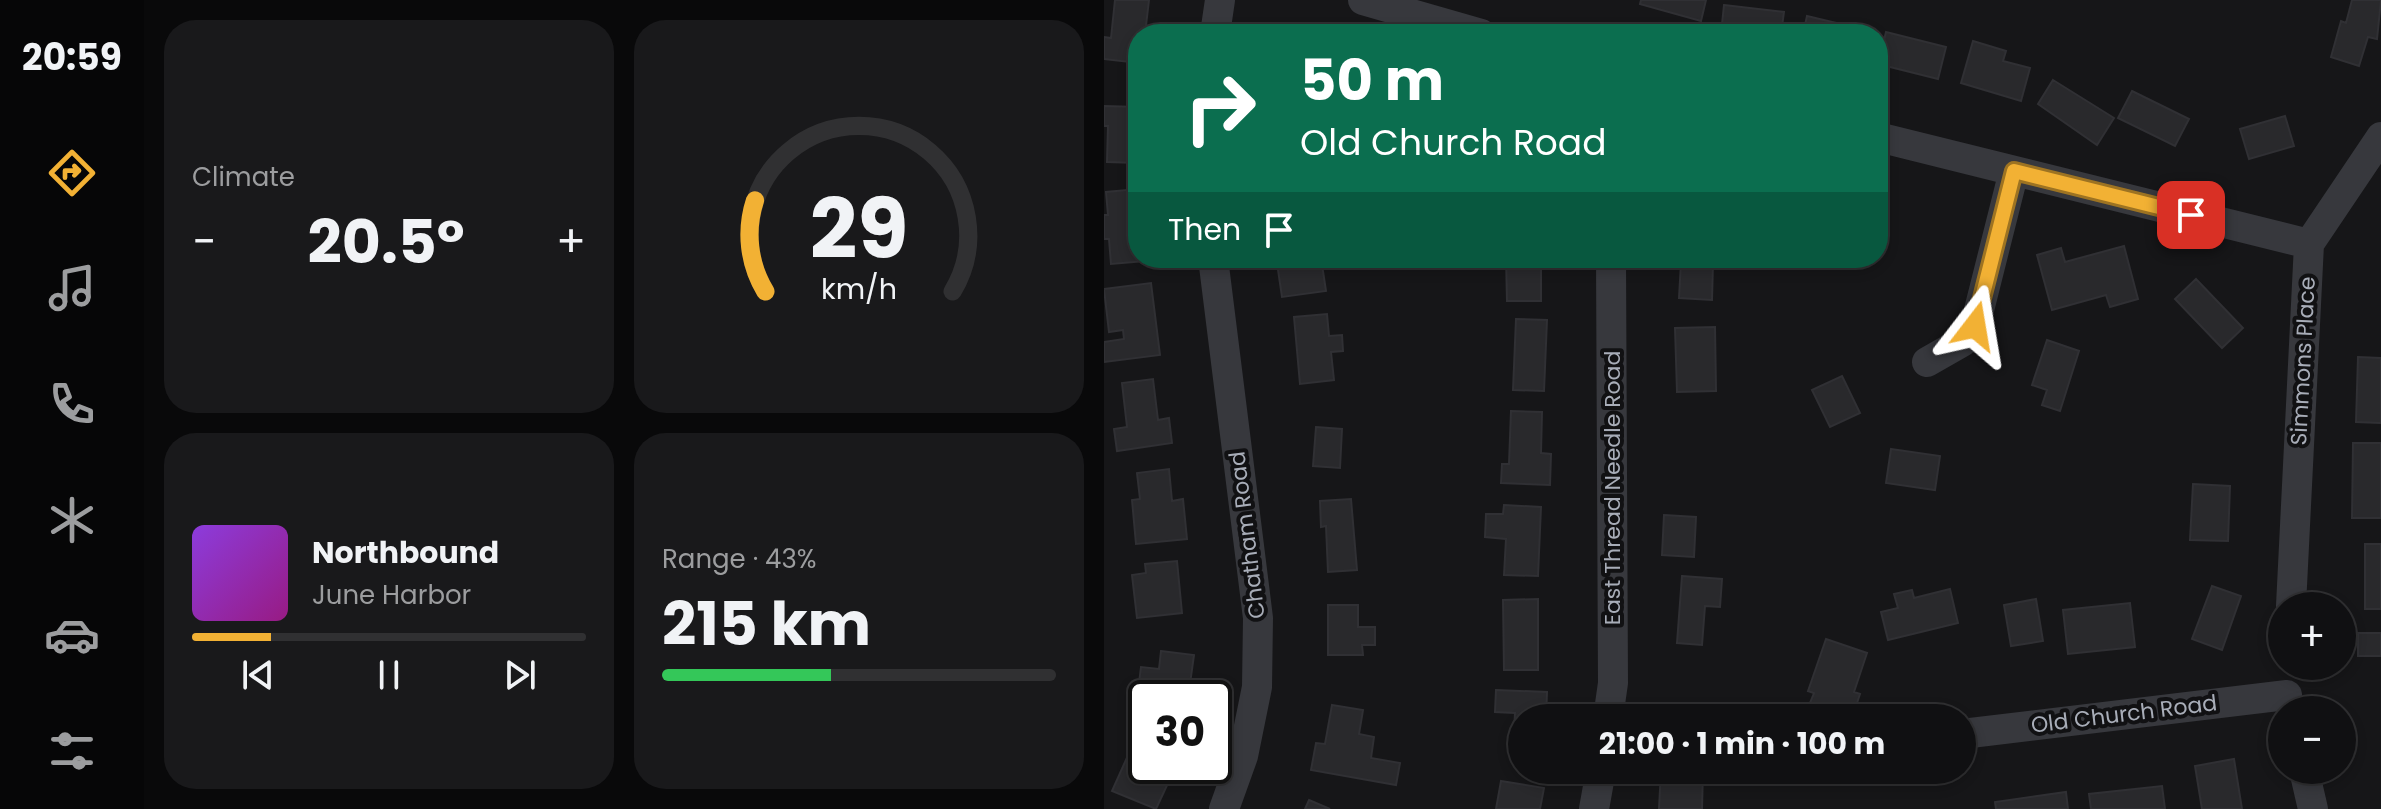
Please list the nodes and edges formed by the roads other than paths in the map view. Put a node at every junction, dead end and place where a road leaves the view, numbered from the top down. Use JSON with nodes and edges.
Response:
{"nodes":[{"id":1,"x":1220,"y":0,"type":"edge"},
{"id":2,"x":1363,"y":0,"type":"edge"},
{"id":3,"x":1216,"y":24,"type":"edge"},
{"id":4,"x":1446,"y":24,"type":"edge"},
{"id":5,"x":2381,"y":137,"type":"edge"},
{"id":6,"x":1888,"y":140,"type":"edge"},
{"id":7,"x":2014,"y":171,"type":"junction"},
{"id":8,"x":2309,"y":244,"type":"junction"},
{"id":9,"x":1214,"y":268,"type":"edge"},
{"id":10,"x":1611,"y":268,"type":"edge"},
{"id":11,"x":1927,"y":362,"type":"dead end"},
{"id":12,"x":2292,"y":592,"type":"edge"},
{"id":13,"x":2288,"y":690,"type":"edge"},
{"id":14,"x":1610,"y":704,"type":"edge"},
{"id":15,"x":1976,"y":732,"type":"edge"},
{"id":16,"x":1598,"y":784,"type":"edge"},
{"id":17,"x":2307,"y":784,"type":"edge"},
{"id":18,"x":1224,"y":809,"type":"edge"},
{"id":19,"x":1594,"y":809,"type":"edge"},
{"id":20,"x":2313,"y":809,"type":"edge"}],
"edges":[{"from":1,"to":3,"type":"street"},
{"from":2,"to":4,"type":"street"},
{"from":5,"to":8,"type":"street","name":"Simmons Place"},
{"from":6,"to":7,"type":"street"},
{"from":7,"to":8,"type":"street"},
{"from":7,"to":11,"type":"street"},
{"from":8,"to":12,"type":"street","name":"Simmons Place"},
{"from":9,"to":18,"type":"street","name":"Chatham Road"},
{"from":10,"to":14,"type":"street","name":"East Thread Needle Road"},
{"from":13,"to":15,"type":"street","name":"Old Church Road"},
{"from":16,"to":19,"type":"street"},
{"from":17,"to":20,"type":"street"}]}
